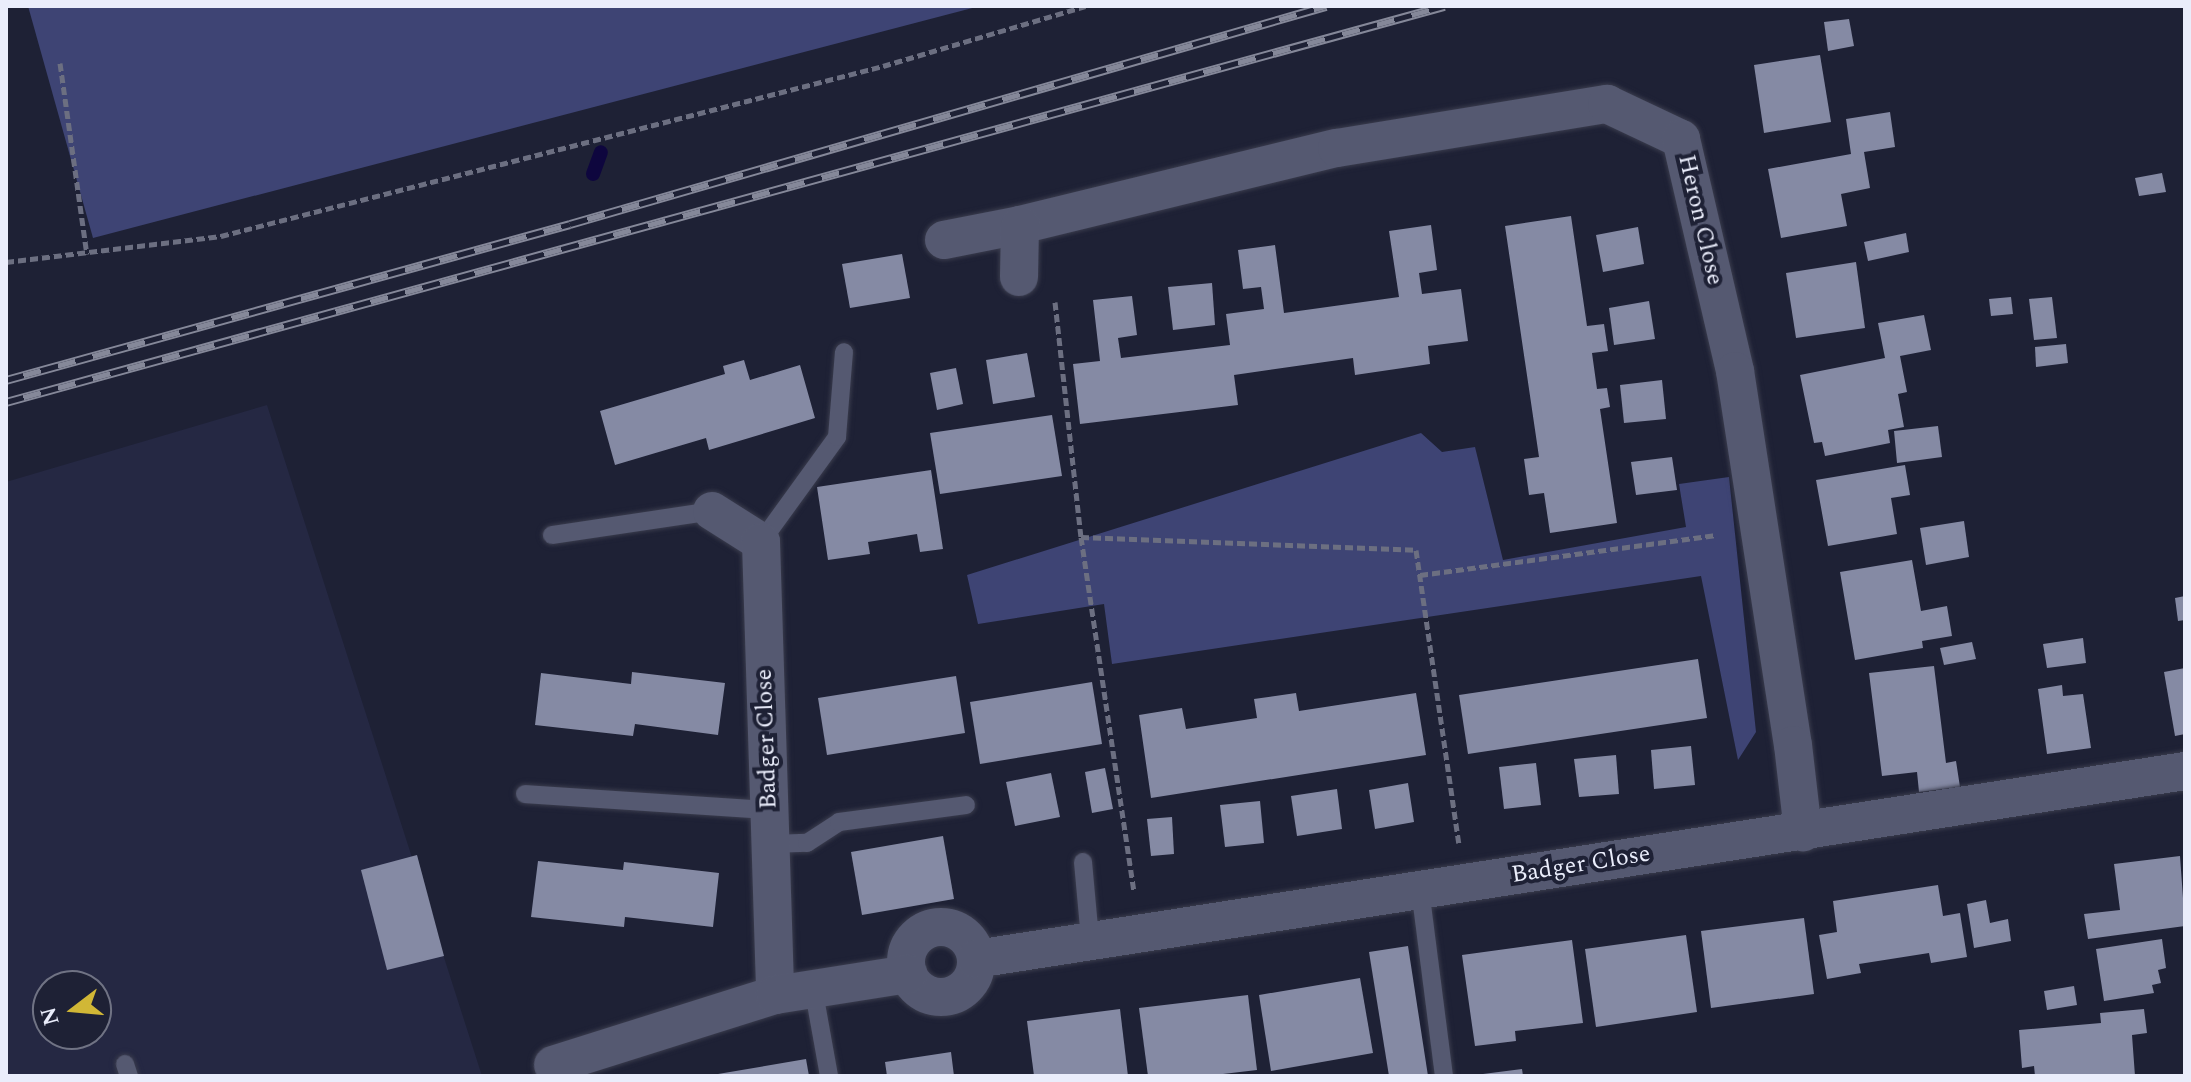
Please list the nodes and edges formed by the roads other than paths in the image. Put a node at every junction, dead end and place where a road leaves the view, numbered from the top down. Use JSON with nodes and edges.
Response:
{"nodes":[{"id":1,"x":1020,"y":225,"type":"junction"},
{"id":2,"x":944,"y":240,"type":"dead end"},
{"id":3,"x":1019,"y":277,"type":"road end"},
{"id":4,"x":844,"y":352,"type":"dead end"},
{"id":5,"x":712,"y":511,"type":"joint"},
{"id":6,"x":552,"y":535,"type":"dead end"},
{"id":7,"x":761,"y":542,"type":"junction"},
{"id":8,"x":2185,"y":771,"type":"edge"},
{"id":9,"x":525,"y":794,"type":"dead end"},
{"id":10,"x":966,"y":805,"type":"dead end"},
{"id":11,"x":770,"y":827,"type":"junction"},
{"id":12,"x":1803,"y":832,"type":"junction"},
{"id":13,"x":1083,"y":862,"type":"dead end"},
{"id":14,"x":1420,"y":889,"type":"junction"},
{"id":15,"x":1090,"y":939,"type":"junction"},
{"id":16,"x":813,"y":987,"type":"junction"},
{"id":17,"x":775,"y":995,"type":"junction"},
{"id":18,"x":553,"y":1065,"type":"dead end"},
{"id":19,"x":829,"y":1076,"type":"edge"},
{"id":20,"x":1444,"y":1076,"type":"edge"}],
"edges":[{"from":1,"to":2,"type":"street","name":"Heron Close"},
{"from":1,"to":3,"type":"street"},
{"from":1,"to":12,"type":"street","name":"Heron Close"},
{"from":4,"to":7,"type":"lane"},
{"from":5,"to":6,"type":"lane"},
{"from":5,"to":7,"type":"street"},
{"from":7,"to":11,"type":"street","name":"Badger Close"},
{"from":8,"to":12,"type":"street","name":"Badger Close"},
{"from":9,"to":11,"type":"lane"},
{"from":10,"to":11,"type":"lane"},
{"from":11,"to":17,"type":"street","name":"Badger Close"},
{"from":12,"to":14,"type":"street","name":"Badger Close"},
{"from":13,"to":15,"type":"lane"},
{"from":14,"to":15,"type":"street","name":"Badger Close"},
{"from":14,"to":20,"type":"lane"},
{"from":15,"to":16,"type":"street","name":"Badger Close"},
{"from":16,"to":17,"type":"street","name":"Badger Close"},
{"from":16,"to":19,"type":"lane"},
{"from":17,"to":18,"type":"street","name":"Badger Close"}]}
